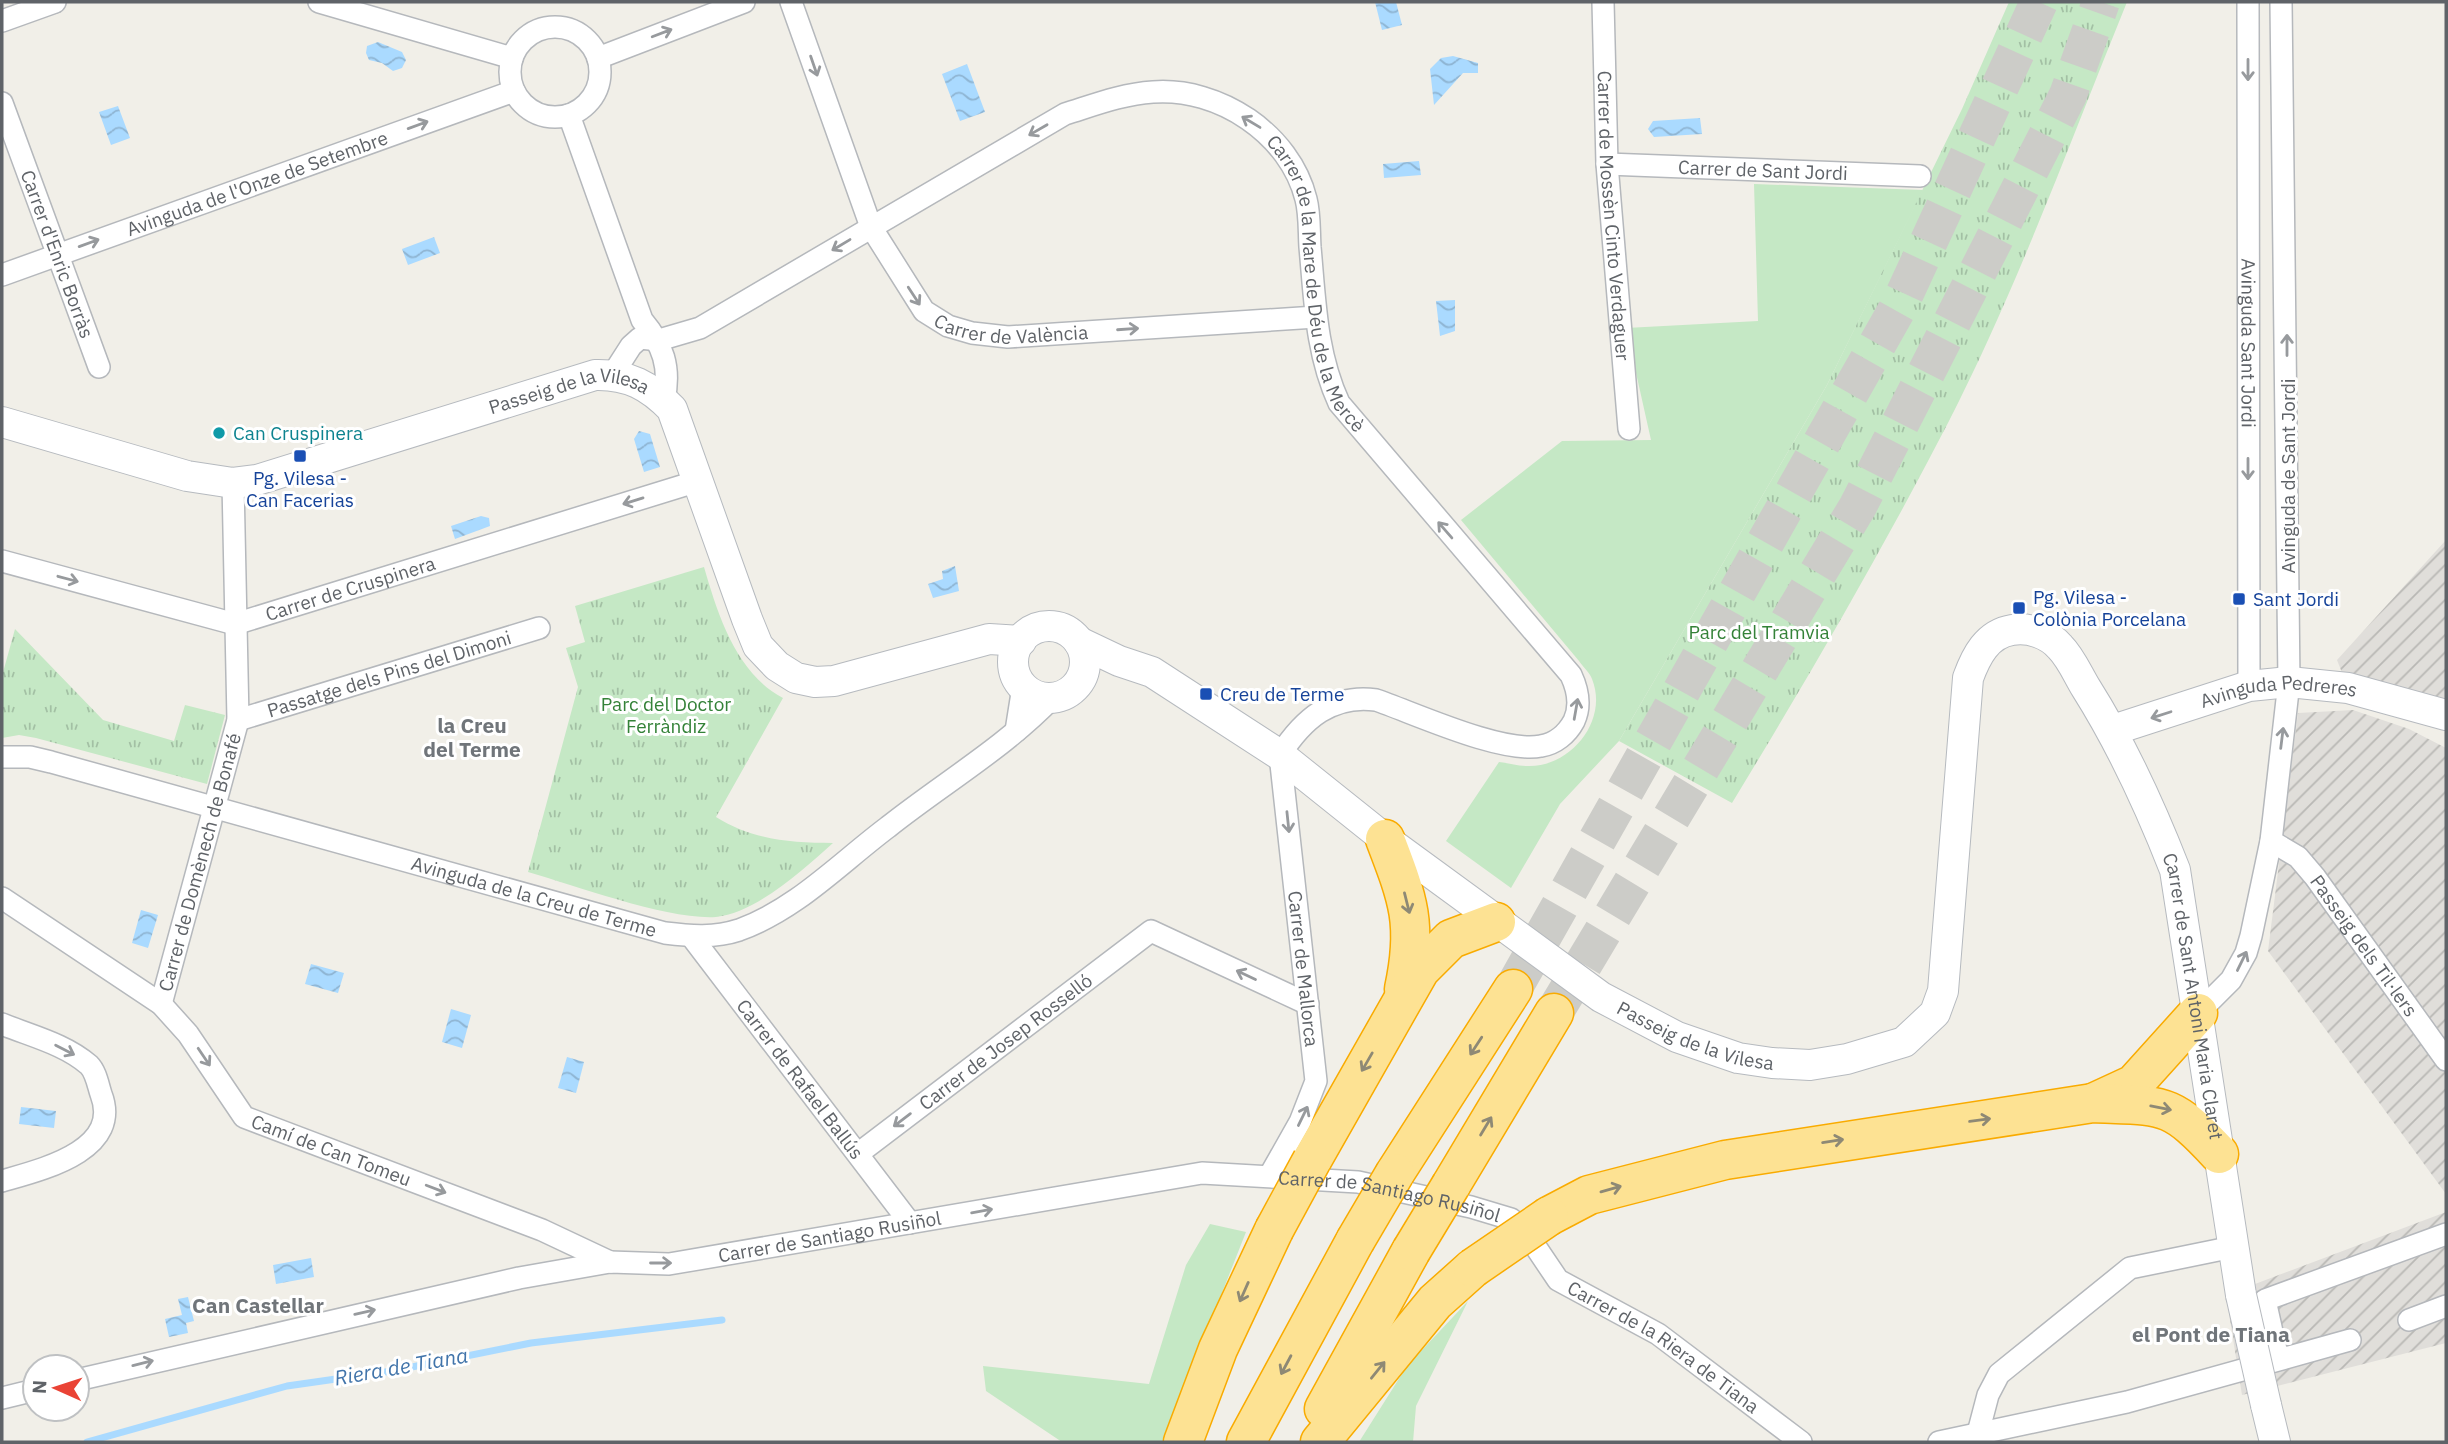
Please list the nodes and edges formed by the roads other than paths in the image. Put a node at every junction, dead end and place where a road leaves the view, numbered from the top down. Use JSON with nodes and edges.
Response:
{"nodes":[{"id":1,"x":55,"y":2,"type":"edge"},
{"id":2,"x":319,"y":2,"type":"edge"},
{"id":3,"x":744,"y":2,"type":"edge"},
{"id":4,"x":792,"y":2,"type":"edge"},
{"id":5,"x":1604,"y":2,"type":"edge"},
{"id":6,"x":2248,"y":2,"type":"edge"},
{"id":7,"x":2281,"y":2,"type":"edge"},
{"id":8,"x":2,"y":21,"type":"edge"},
{"id":9,"x":512,"y":58,"type":"junction"},
{"id":10,"x":598,"y":58,"type":"junction"},
{"id":11,"x":514,"y":91,"type":"junction"},
{"id":12,"x":2,"y":103,"type":"edge"},
{"id":13,"x":569,"y":115,"type":"junction"},
{"id":14,"x":1606,"y":164,"type":"junction"},
{"id":15,"x":1920,"y":176,"type":"dead end"},
{"id":16,"x":871,"y":227,"type":"junction"},
{"id":17,"x":55,"y":255,"type":"junction"},
{"id":18,"x":2,"y":275,"type":"edge"},
{"id":19,"x":1316,"y":317,"type":"junction"},
{"id":20,"x":647,"y":333,"type":"junction"},
{"id":21,"x":99,"y":367,"type":"dead end"},
{"id":22,"x":624,"y":377,"type":"junction"},
{"id":23,"x":664,"y":400,"type":"junction"},
{"id":24,"x":2,"y":422,"type":"edge"},
{"id":25,"x":1629,"y":429,"type":"dead end"},
{"id":26,"x":698,"y":481,"type":"junction"},
{"id":27,"x":233,"y":483,"type":"junction"},
{"id":28,"x":2,"y":561,"type":"edge"},
{"id":29,"x":235,"y":624,"type":"junction"},
{"id":30,"x":539,"y":628,"type":"dead end"},
{"id":31,"x":1992,"y":639,"type":"joint"},
{"id":32,"x":1079,"y":642,"type":"junction"},
{"id":33,"x":1019,"y":665,"type":"junction"},
{"id":34,"x":1164,"y":682,"type":"junction"},
{"id":35,"x":2289,"y":682,"type":"junction"},
{"id":36,"x":2249,"y":686,"type":"junction"},
{"id":37,"x":1065,"y":692,"type":"junction"},
{"id":38,"x":2446,"y":715,"type":"edge"},
{"id":39,"x":238,"y":720,"type":"junction"},
{"id":40,"x":1016,"y":730,"type":"junction"},
{"id":41,"x":2113,"y":730,"type":"junction"},
{"id":42,"x":1280,"y":755,"type":"junction"},
{"id":43,"x":2,"y":757,"type":"edge"},
{"id":44,"x":216,"y":808,"type":"junction"},
{"id":45,"x":1385,"y":839,"type":"junction"},
{"id":46,"x":2271,"y":841,"type":"junction"},
{"id":47,"x":2,"y":898,"type":"edge"},
{"id":48,"x":1496,"y":922,"type":"junction"},
{"id":49,"x":691,"y":936,"type":"junction"},
{"id":50,"x":1513,"y":989,"type":"tunnel mouth"},
{"id":51,"x":1401,"y":1003,"type":"junction"},
{"id":52,"x":161,"y":1004,"type":"junction"},
{"id":53,"x":1308,"y":1004,"type":"junction"},
{"id":54,"x":1554,"y":1013,"type":"tunnel mouth"},
{"id":55,"x":2198,"y":1013,"type":"junction"},
{"id":56,"x":2,"y":1024,"type":"edge"},
{"id":57,"x":2446,"y":1060,"type":"edge"},
{"id":58,"x":2094,"y":1103,"type":"junction"},
{"id":59,"x":859,"y":1153,"type":"junction"},
{"id":60,"x":2219,"y":1154,"type":"junction"},
{"id":61,"x":1270,"y":1175,"type":"junction"},
{"id":62,"x":2,"y":1181,"type":"edge"},
{"id":63,"x":911,"y":1223,"type":"junction"},
{"id":64,"x":2446,"y":1234,"type":"edge"},
{"id":65,"x":2233,"y":1247,"type":"junction"},
{"id":66,"x":610,"y":1262,"type":"junction"},
{"id":67,"x":1558,"y":1280,"type":"joint"},
{"id":68,"x":2446,"y":1306,"type":"edge"},
{"id":69,"x":2409,"y":1320,"type":"dead end"},
{"id":70,"x":2350,"y":1340,"type":"dead end"},
{"id":71,"x":2278,"y":1359,"type":"junction"},
{"id":72,"x":91,"y":1377,"type":"edge"},
{"id":73,"x":21,"y":1393,"type":"edge"},
{"id":74,"x":2,"y":1398,"type":"edge"},
{"id":75,"x":1978,"y":1433,"type":"junction"},
{"id":76,"x":1183,"y":1442,"type":"edge"},
{"id":77,"x":1246,"y":1442,"type":"edge"},
{"id":78,"x":1307,"y":1442,"type":"edge"},
{"id":79,"x":1320,"y":1442,"type":"edge"},
{"id":80,"x":1801,"y":1442,"type":"edge"},
{"id":81,"x":1938,"y":1442,"type":"edge"},
{"id":82,"x":2276,"y":1442,"type":"edge"}],
"edges":[{"from":1,"to":8,"type":"street"},
{"from":2,"to":9,"type":"street"},
{"from":10,"to":3,"type":"street","one_way":true},
{"from":4,"to":16,"type":"street","name":"Carrer de València","one_way":true},
{"from":5,"to":14,"type":"street","name":"Carrer de Mossèn Cinto Verdaguer"},
{"from":6,"to":36,"type":"street","name":"Avinguda Sant Jordi","one_way":true},
{"from":35,"to":7,"type":"street","name":"Avinguda de Sant Jordi","one_way":true},
{"from":9,"to":10,"type":"street"},
{"from":9,"to":11,"type":"street"},
{"from":10,"to":13,"type":"street"},
{"from":11,"to":13,"type":"street"},
{"from":17,"to":11,"type":"street","name":"Avinguda de l'Onze de Setembre","one_way":true},
{"from":12,"to":17,"type":"street","name":"Carrer d'Enric Borràs"},
{"from":13,"to":20,"type":"street"},
{"from":14,"to":15,"type":"street","name":"Carrer de Sant Jordi"},
{"from":14,"to":25,"type":"street","name":"Carrer de Mossèn Cinto Verdaguer"},
{"from":16,"to":19,"type":"street","name":"Carrer de València","one_way":true},
{"from":19,"to":16,"type":"street","name":"Carrer de la Mare de Déu de la Mercè","one_way":true},
{"from":16,"to":20,"type":"street","name":"Carrer de la Mare de Déu de la Mercè","one_way":true},
{"from":17,"to":18,"type":"street","name":"Avinguda de l'Onze de Setembre"},
{"from":17,"to":21,"type":"street","name":"Carrer d'Enric Borràs"},
{"from":42,"to":19,"type":"street","name":"Carrer de la Mare de Déu de la Mercè","one_way":true},
{"from":20,"to":22,"type":"street"},
{"from":20,"to":23,"type":"street"},
{"from":22,"to":23,"type":"street","name":"Passeig de la Vilesa"},
{"from":22,"to":27,"type":"street","name":"Passeig de la Vilesa"},
{"from":23,"to":26,"type":"street","name":"Passeig de la Vilesa"},
{"from":24,"to":27,"type":"street","name":"Passeig de la Vilesa"},
{"from":26,"to":29,"type":"street","name":"Carrer de Cruspinera","one_way":true},
{"from":26,"to":33,"type":"street","name":"Passeig de la Vilesa"},
{"from":27,"to":29,"type":"street","name":"Carrer de Domènech de Bonafé"},
{"from":28,"to":29,"type":"street","one_way":true},
{"from":29,"to":39,"type":"street","name":"Carrer de Domènech de Bonafé"},
{"from":30,"to":39,"type":"street","name":"Passatge dels Pins del Dimoni"},
{"from":31,"to":41,"type":"street","name":"Carrer de Sant Antoni Maria Claret"},
{"from":31,"to":48,"type":"street","name":"Passeig de la Vilesa"},
{"from":32,"to":33,"type":"street"},
{"from":32,"to":34,"type":"street","name":"Passeig de la Vilesa"},
{"from":32,"to":37,"type":"street"},
{"from":33,"to":37,"type":"street"},
{"from":33,"to":40,"type":"street"},
{"from":34,"to":37,"type":"street","name":"Passeig de la Vilesa"},
{"from":34,"to":42,"type":"street","name":"Passeig de la Vilesa"},
{"from":35,"to":36,"type":"street","name":"Avinguda Pedreres"},
{"from":35,"to":38,"type":"street","name":"Avinguda Pedreres"},
{"from":46,"to":35,"type":"street","name":"Avinguda de Sant Jordi","one_way":true},
{"from":36,"to":41,"type":"street","name":"Avinguda Pedreres","one_way":true},
{"from":37,"to":40,"type":"street","name":"Avinguda de la Creu de Terme"},
{"from":39,"to":44,"type":"street","name":"Carrer de Domènech de Bonafé"},
{"from":40,"to":49,"type":"street","name":"Avinguda de la Creu de Terme"},
{"from":41,"to":55,"type":"street","name":"Carrer de Sant Antoni Maria Claret"},
{"from":42,"to":45,"type":"street","name":"Passeig de la Vilesa"},
{"from":42,"to":53,"type":"street","name":"Carrer de Mallorca","one_way":true},
{"from":43,"to":44,"type":"street","name":"Avinguda de la Creu de Terme"},
{"from":44,"to":49,"type":"street","name":"Avinguda de la Creu de Terme"},
{"from":44,"to":52,"type":"street","name":"Carrer de Domènech de Bonafé"},
{"from":45,"to":48,"type":"street","name":"Passeig de la Vilesa"},
{"from":45,"to":51,"type":"highway","one_way":true},
{"from":55,"to":46,"type":"street","name":"Avinguda de Sant Jordi","one_way":true},
{"from":46,"to":57,"type":"street","name":"Passeig dels Til·lers"},
{"from":47,"to":52,"type":"street","name":"Camí de Can Tomeu"},
{"from":48,"to":51,"type":"highway"},
{"from":49,"to":59,"type":"street","name":"Carrer de Rafael Ballús"},
{"from":50,"to":77,"type":"highway","one_way":true,"bridge":true},
{"from":51,"to":76,"type":"highway","one_way":true,"bridge":true},
{"from":52,"to":66,"type":"street","name":"Camí de Can Tomeu","one_way":true},
{"from":53,"to":59,"type":"street","name":"Carrer de Josep Rosselló","one_way":true},
{"from":61,"to":53,"type":"street","name":"Carrer de Mallorca","one_way":true},
{"from":78,"to":54,"type":"highway","one_way":true,"bridge":true},
{"from":55,"to":58,"type":"highway"},
{"from":55,"to":60,"type":"street","name":"Carrer de Sant Antoni Maria Claret"},
{"from":56,"to":62,"type":"street","one_way":true},
{"from":58,"to":60,"type":"highway","one_way":true},
{"from":79,"to":58,"type":"highway","one_way":true,"bridge":true},
{"from":59,"to":63,"type":"street","name":"Carrer de Rafael Ballús"},
{"from":60,"to":65,"type":"street","name":"Carrer de Sant Antoni Maria Claret"},
{"from":63,"to":61,"type":"street","name":"Carrer de Santiago Rusiñol","one_way":true},
{"from":61,"to":67,"type":"street","name":"Carrer de Santiago Rusiñol"},
{"from":66,"to":63,"type":"street","name":"Carrer de Santiago Rusiñol","one_way":true},
{"from":64,"to":71,"type":"street"},
{"from":65,"to":75,"type":"street"},
{"from":65,"to":82,"type":"street","name":"Carrer de Sant Antoni Maria Claret","bridge":true},
{"from":72,"to":66,"type":"street","name":"Carrer de Santiago Rusiñol","one_way":true},
{"from":67,"to":80,"type":"street","name":"Carrer de la Riera de Tiana"},
{"from":68,"to":69,"type":"street"},
{"from":70,"to":71,"type":"street"},
{"from":71,"to":75,"type":"street"},
{"from":73,"to":74,"type":"street"},
{"from":75,"to":81,"type":"street"}]}
